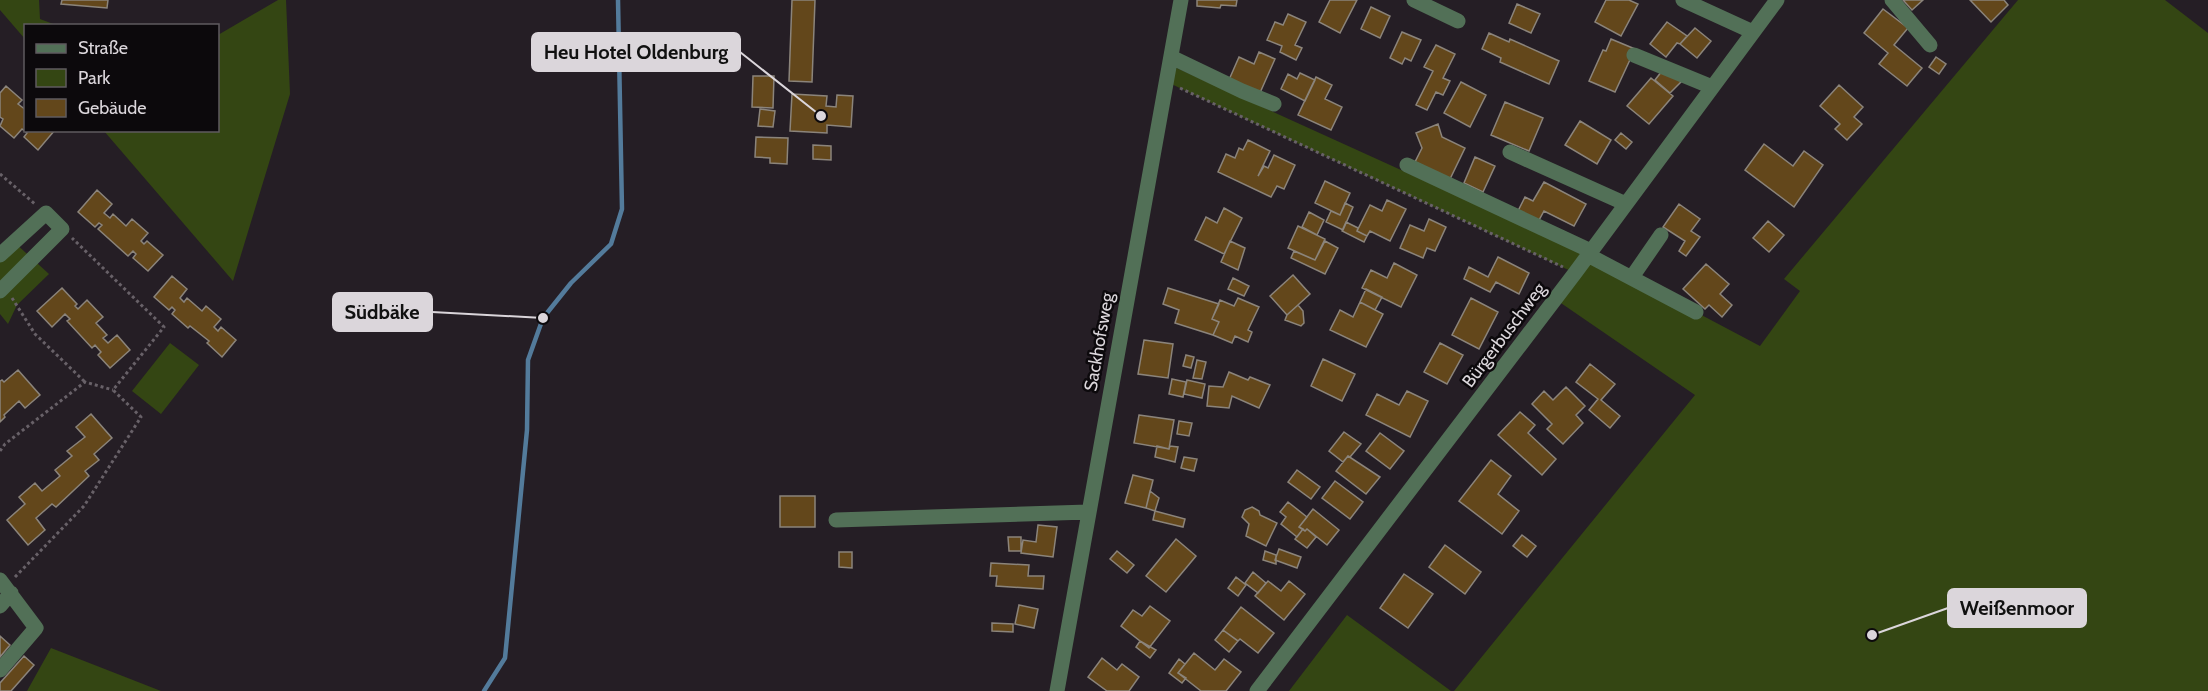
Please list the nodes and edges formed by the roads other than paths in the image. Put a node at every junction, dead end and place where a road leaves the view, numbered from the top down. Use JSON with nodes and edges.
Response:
{"nodes":[{"id":1,"x":1181,"y":0,"type":"edge"},
{"id":2,"x":1414,"y":0,"type":"edge"},
{"id":3,"x":1683,"y":0,"type":"edge"},
{"id":4,"x":1703,"y":0,"type":"edge"},
{"id":5,"x":1777,"y":0,"type":"edge"},
{"id":6,"x":1892,"y":0,"type":"edge"},
{"id":7,"x":1458,"y":21,"type":"dead end"},
{"id":8,"x":1755,"y":28,"type":"junction"},
{"id":9,"x":1930,"y":45,"type":"dead end"},
{"id":10,"x":1634,"y":55,"type":"dead end"},
{"id":11,"x":1171,"y":57,"type":"junction"},
{"id":12,"x":1712,"y":87,"type":"junction"},
{"id":13,"x":1274,"y":104,"type":"dead end"},
{"id":14,"x":1510,"y":152,"type":"dead end"},
{"id":15,"x":1407,"y":165,"type":"dead end"},
{"id":16,"x":1626,"y":204,"type":"junction"},
{"id":17,"x":1661,"y":235,"type":"dead end"},
{"id":18,"x":1590,"y":253,"type":"junction"},
{"id":19,"x":0,"y":255,"type":"edge"},
{"id":20,"x":1632,"y":277,"type":"junction"},
{"id":21,"x":3,"y":289,"type":"edge"},
{"id":22,"x":1696,"y":312,"type":"dead end"},
{"id":23,"x":1088,"y":512,"type":"junction"},
{"id":24,"x":836,"y":520,"type":"dead end"},
{"id":25,"x":5,"y":587,"type":"edge"},
{"id":26,"x":0,"y":606,"type":"edge"},
{"id":27,"x":0,"y":670,"type":"edge"},
{"id":28,"x":1057,"y":691,"type":"edge"},
{"id":29,"x":1257,"y":691,"type":"edge"}],
"edges":[{"from":1,"to":11,"type":"street","name":"Sackhofsweg"},
{"from":2,"to":7,"type":"street"},
{"from":3,"to":8,"type":"street"},
{"from":4,"to":8,"type":"street"},
{"from":5,"to":8,"type":"street","name":"Bürgerbuschweg"},
{"from":6,"to":9,"type":"street"},
{"from":8,"to":12,"type":"street","name":"Bürgerbuschweg"},
{"from":10,"to":12,"type":"street"},
{"from":11,"to":13,"type":"street"},
{"from":11,"to":23,"type":"street","name":"Sackhofsweg"},
{"from":12,"to":16,"type":"street","name":"Bürgerbuschweg"},
{"from":14,"to":16,"type":"street"},
{"from":15,"to":18,"type":"street"},
{"from":16,"to":18,"type":"street","name":"Bürgerbuschweg"},
{"from":17,"to":20,"type":"street"},
{"from":18,"to":20,"type":"street"},
{"from":18,"to":29,"type":"street","name":"Bürgerbuschweg"},
{"from":19,"to":21,"type":"street"},
{"from":20,"to":22,"type":"street"},
{"from":23,"to":24,"type":"street"},
{"from":23,"to":28,"type":"street","name":"Sackhofsweg"},
{"from":25,"to":26,"type":"street"},
{"from":25,"to":27,"type":"street"}]}
